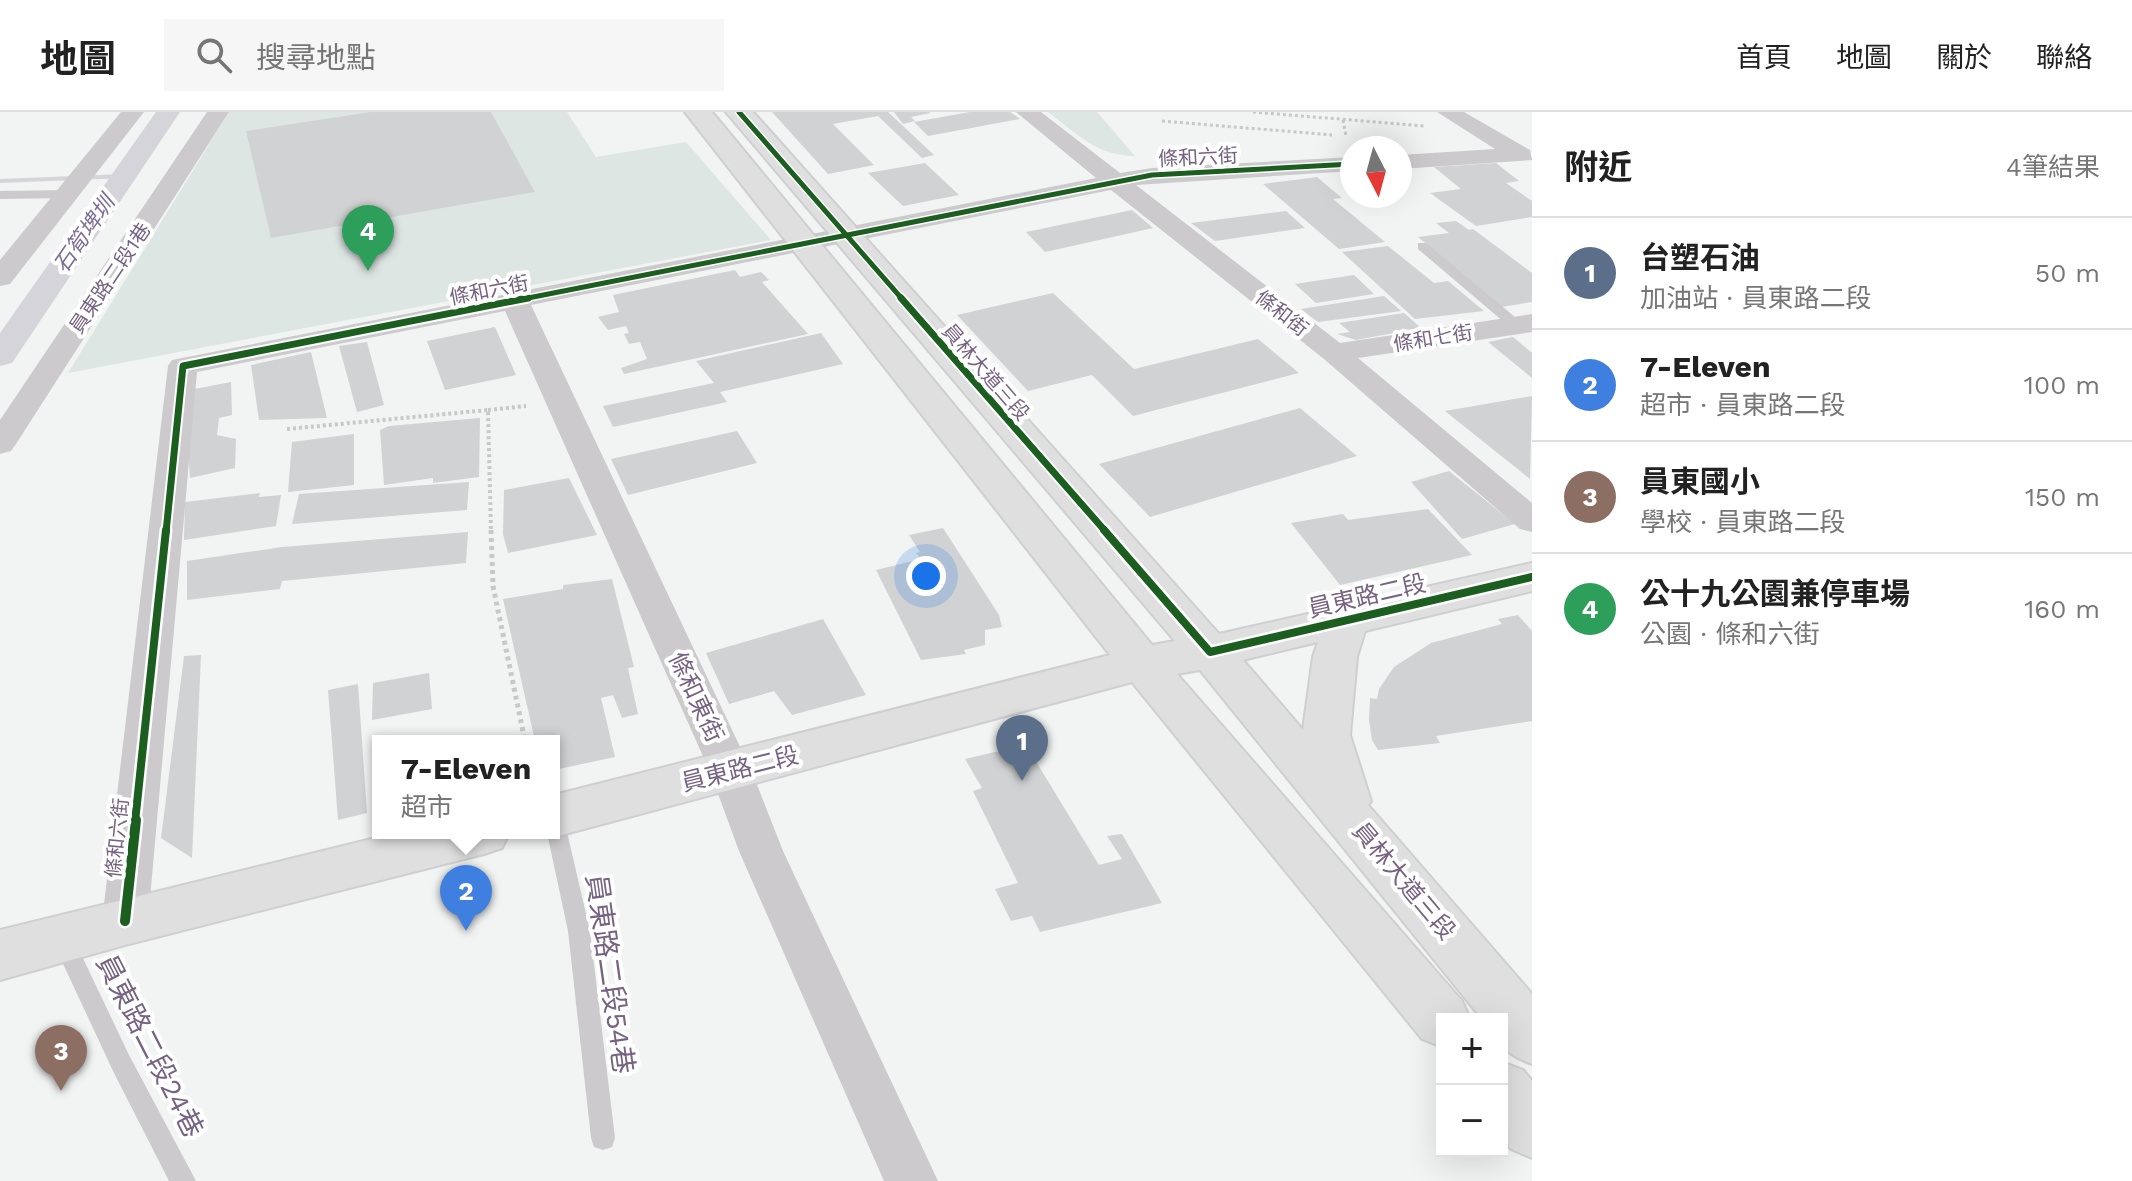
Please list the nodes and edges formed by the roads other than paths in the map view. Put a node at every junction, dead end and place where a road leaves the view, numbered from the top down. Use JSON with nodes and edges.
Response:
{"nodes":[{"id":1,"x":133,"y":112,"type":"edge"},
{"id":2,"x":218,"y":112,"type":"edge"},
{"id":3,"x":698,"y":112,"type":"edge"},
{"id":4,"x":739,"y":112,"type":"edge"},
{"id":5,"x":1027,"y":112,"type":"edge"},
{"id":6,"x":1448,"y":112,"type":"edge"},
{"id":7,"x":1529,"y":155,"type":"edge"},
{"id":8,"x":1412,"y":161,"type":"edge"},
{"id":9,"x":1340,"y":165,"type":"edge"},
{"id":10,"x":1112,"y":182,"type":"junction"},
{"id":11,"x":69,"y":194,"type":"junction"},
{"id":12,"x":0,"y":195,"type":"edge"},
{"id":13,"x":845,"y":236,"type":"junction"},
{"id":14,"x":801,"y":242,"type":"junction"},
{"id":15,"x":1422,"y":246,"type":"dead end"},
{"id":16,"x":0,"y":278,"type":"edge"},
{"id":17,"x":515,"y":302,"type":"junction"},
{"id":18,"x":1524,"y":324,"type":"edge"},
{"id":19,"x":1334,"y":353,"type":"junction"},
{"id":20,"x":0,"y":444,"type":"edge"},
{"id":21,"x":1532,"y":521,"type":"edge"},
{"id":22,"x":1532,"y":577,"type":"edge"},
{"id":23,"x":1347,"y":621,"type":"junction"},
{"id":24,"x":1210,"y":652,"type":"junction"},
{"id":25,"x":1142,"y":663,"type":"junction"},
{"id":26,"x":731,"y":772,"type":"junction"},
{"id":27,"x":560,"y":815,"type":"edge"},
{"id":28,"x":1352,"y":818,"type":"junction"},
{"id":29,"x":460,"y":839,"type":"edge"},
{"id":30,"x":559,"y":839,"type":"edge"},
{"id":31,"x":125,"y":921,"type":"junction"},
{"id":32,"x":62,"y":938,"type":"junction"},
{"id":33,"x":0,"y":955,"type":"edge"},
{"id":34,"x":1436,"y":1013,"type":"edge"},
{"id":35,"x":1532,"y":1037,"type":"edge"},
{"id":36,"x":1508,"y":1098,"type":"edge"},
{"id":37,"x":1532,"y":1128,"type":"edge"},
{"id":38,"x":603,"y":1138,"type":"dead end"},
{"id":39,"x":183,"y":1181,"type":"edge"},
{"id":40,"x":911,"y":1181,"type":"edge"}],
"edges":[{"from":1,"to":11,"type":"street"},
{"from":2,"to":20,"type":"street","name":"員東路二段1巷"},
{"from":3,"to":14,"type":"street"},
{"from":4,"to":13,"type":"street","name":"員林大道三段"},
{"from":5,"to":10,"type":"street","name":"條和街"},
{"from":6,"to":7,"type":"street"},
{"from":7,"to":8,"type":"street"},
{"from":9,"to":10,"type":"street","name":"條和六街"},
{"from":10,"to":13,"type":"street","name":"條和六街"},
{"from":10,"to":19,"type":"street","name":"條和街"},
{"from":11,"to":12,"type":"lane"},
{"from":11,"to":16,"type":"street"},
{"from":13,"to":14,"type":"street","name":"條和六街"},
{"from":13,"to":24,"type":"street","name":"員林大道三段"},
{"from":14,"to":17,"type":"street","name":"條和六街"},
{"from":14,"to":25,"type":"street"},
{"from":15,"to":18,"type":"lane"},
{"from":17,"to":26,"type":"street","name":"條和東街"},
{"from":17,"to":31,"type":"street","name":"條和六街"},
{"from":18,"to":19,"type":"street","name":"條和七街"},
{"from":19,"to":21,"type":"street","name":"條和街"},
{"from":22,"to":23,"type":"street","name":"員東路二段"},
{"from":23,"to":24,"type":"street","name":"員東路二段"},
{"from":23,"to":28,"type":"street"},
{"from":24,"to":25,"type":"street","name":"員東路二段"},
{"from":24,"to":28,"type":"street","name":"員林大道三段"},
{"from":25,"to":26,"type":"street","name":"員東路二段"},
{"from":25,"to":34,"type":"street"},
{"from":26,"to":27,"type":"street","name":"員東路二段"},
{"from":26,"to":40,"type":"street","name":"條和東街"},
{"from":28,"to":35,"type":"street","name":"員林大道三段"},
{"from":29,"to":31,"type":"street"},
{"from":30,"to":38,"type":"lane","name":"員東路二段54巷"},
{"from":31,"to":32,"type":"street"},
{"from":32,"to":33,"type":"street"},
{"from":32,"to":39,"type":"lane","name":"員東路二段24巷"},
{"from":36,"to":37,"type":"street"}]}
